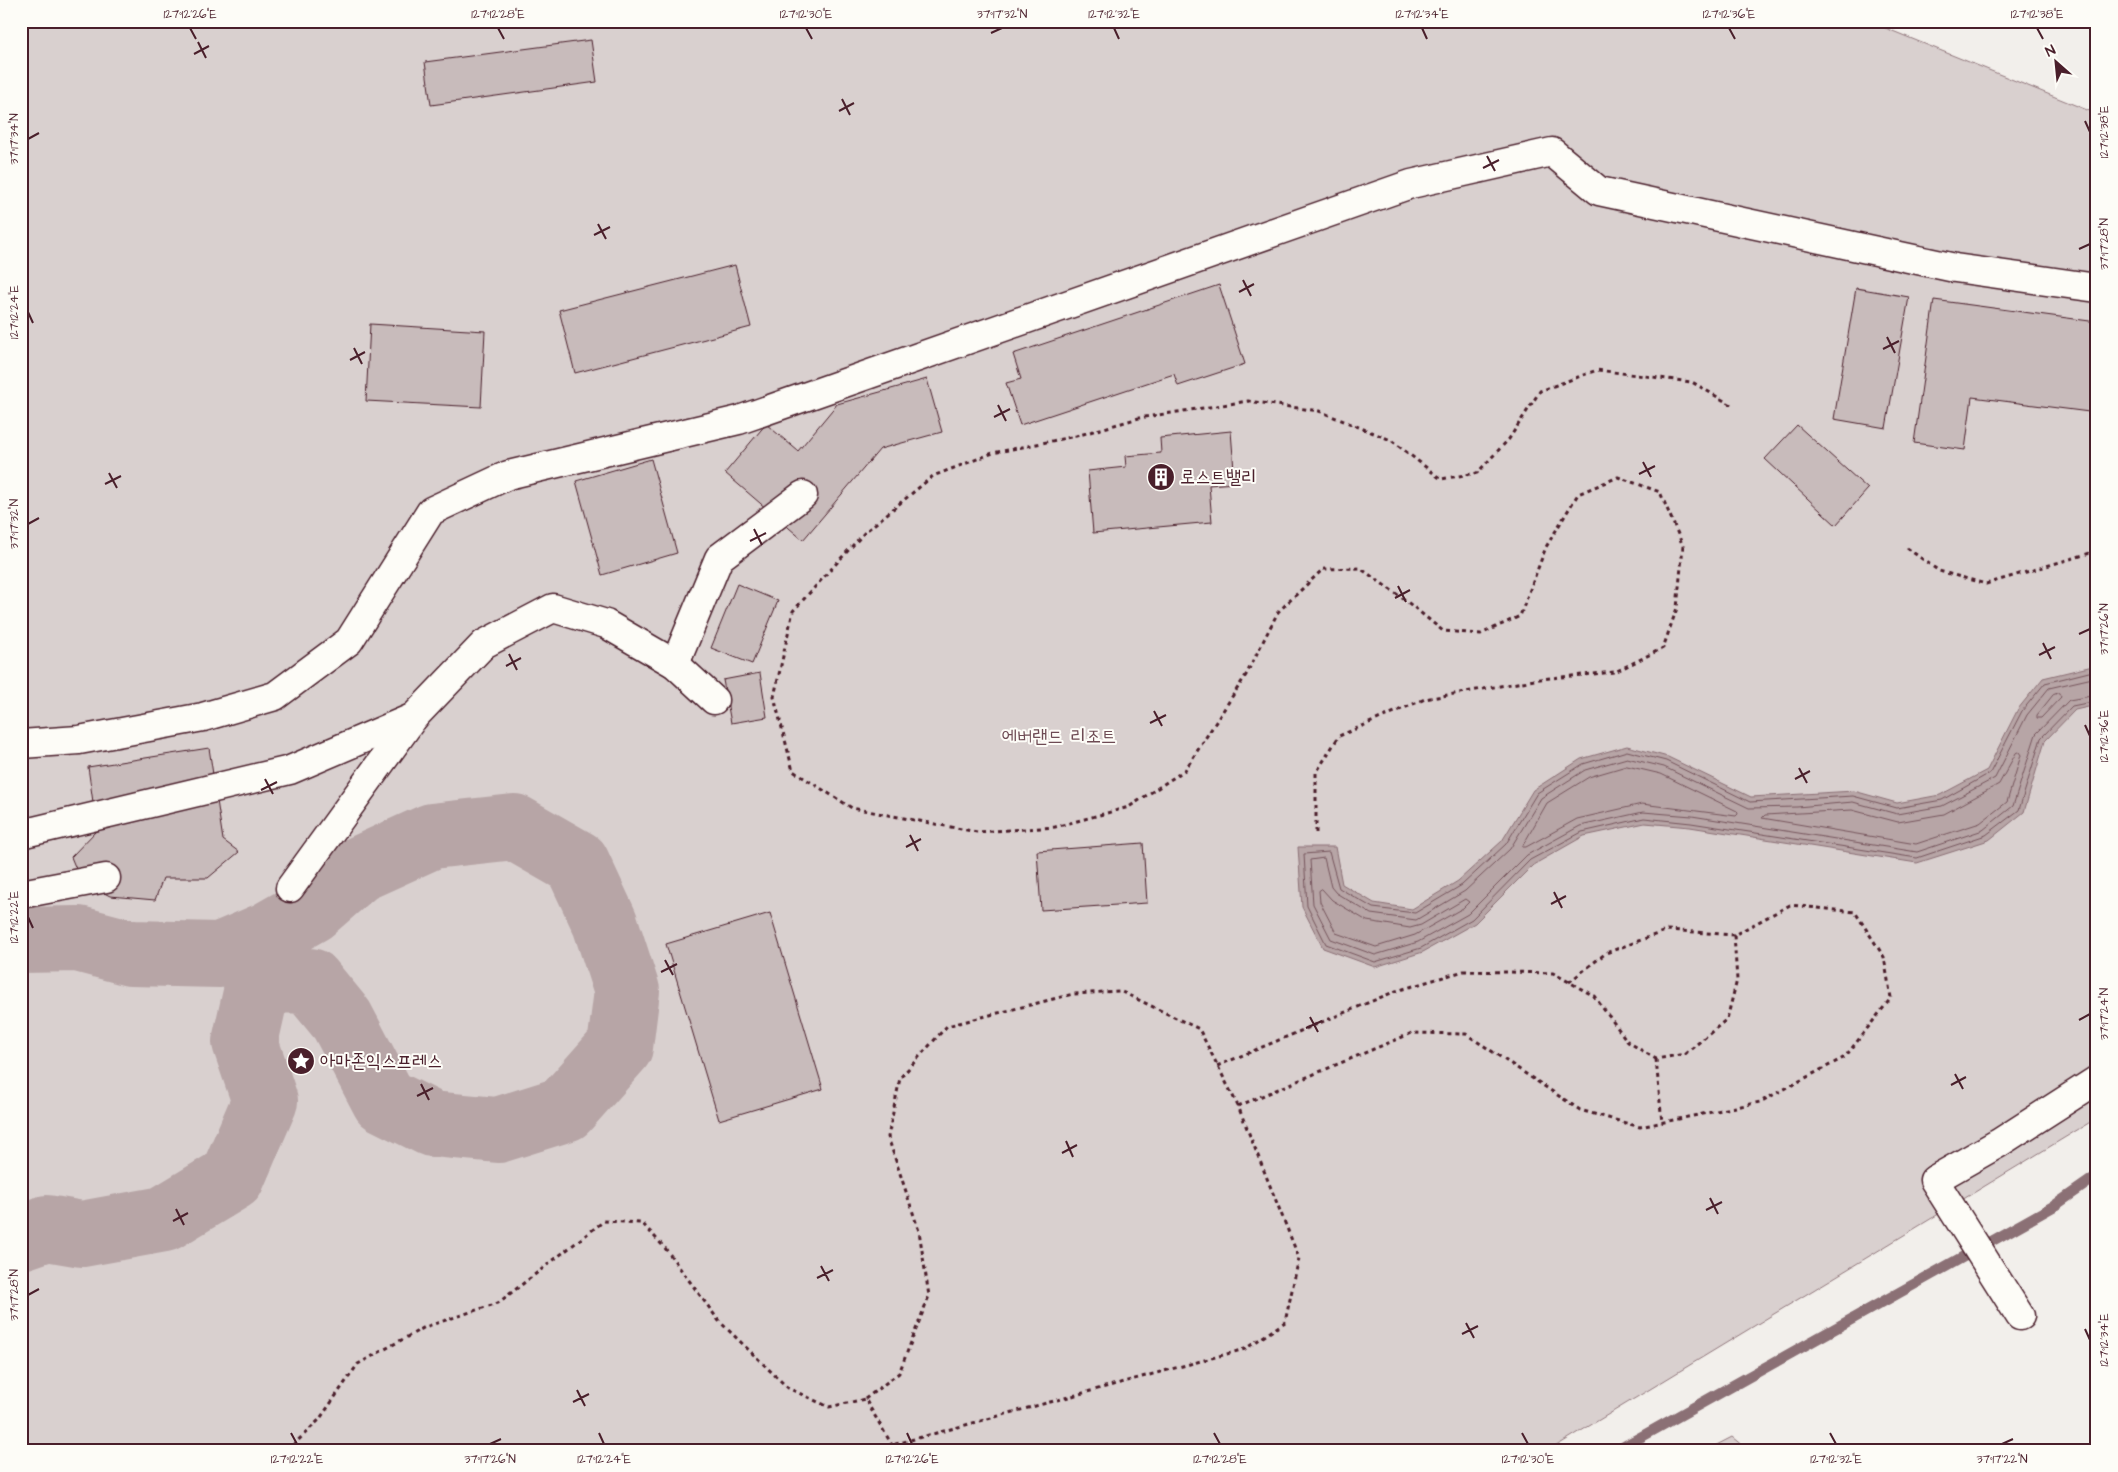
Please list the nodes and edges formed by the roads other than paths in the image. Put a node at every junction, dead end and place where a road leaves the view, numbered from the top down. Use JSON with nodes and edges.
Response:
{"nodes":[{"id":1,"x":2097,"y":288,"type":"edge"},
{"id":2,"x":804,"y":495,"type":"dead end"},
{"id":3,"x":675,"y":664,"type":"junction"},
{"id":4,"x":714,"y":700,"type":"dead end"},
{"id":5,"x":414,"y":717,"type":"junction"},
{"id":6,"x":21,"y":744,"type":"edge"},
{"id":7,"x":21,"y":834,"type":"edge"},
{"id":8,"x":106,"y":878,"type":"dead end"},
{"id":9,"x":290,"y":888,"type":"dead end"},
{"id":10,"x":21,"y":894,"type":"edge"},
{"id":11,"x":2097,"y":1080,"type":"edge"},
{"id":12,"x":2020,"y":1316,"type":"dead end"}],
"edges":[{"from":1,"to":6,"type":"street"},
{"from":2,"to":3,"type":"street"},
{"from":3,"to":4,"type":"street"},
{"from":3,"to":5,"type":"street"},
{"from":5,"to":7,"type":"street"},
{"from":5,"to":9,"type":"street"},
{"from":8,"to":10,"type":"street"},
{"from":11,"to":12,"type":"street"}]}
